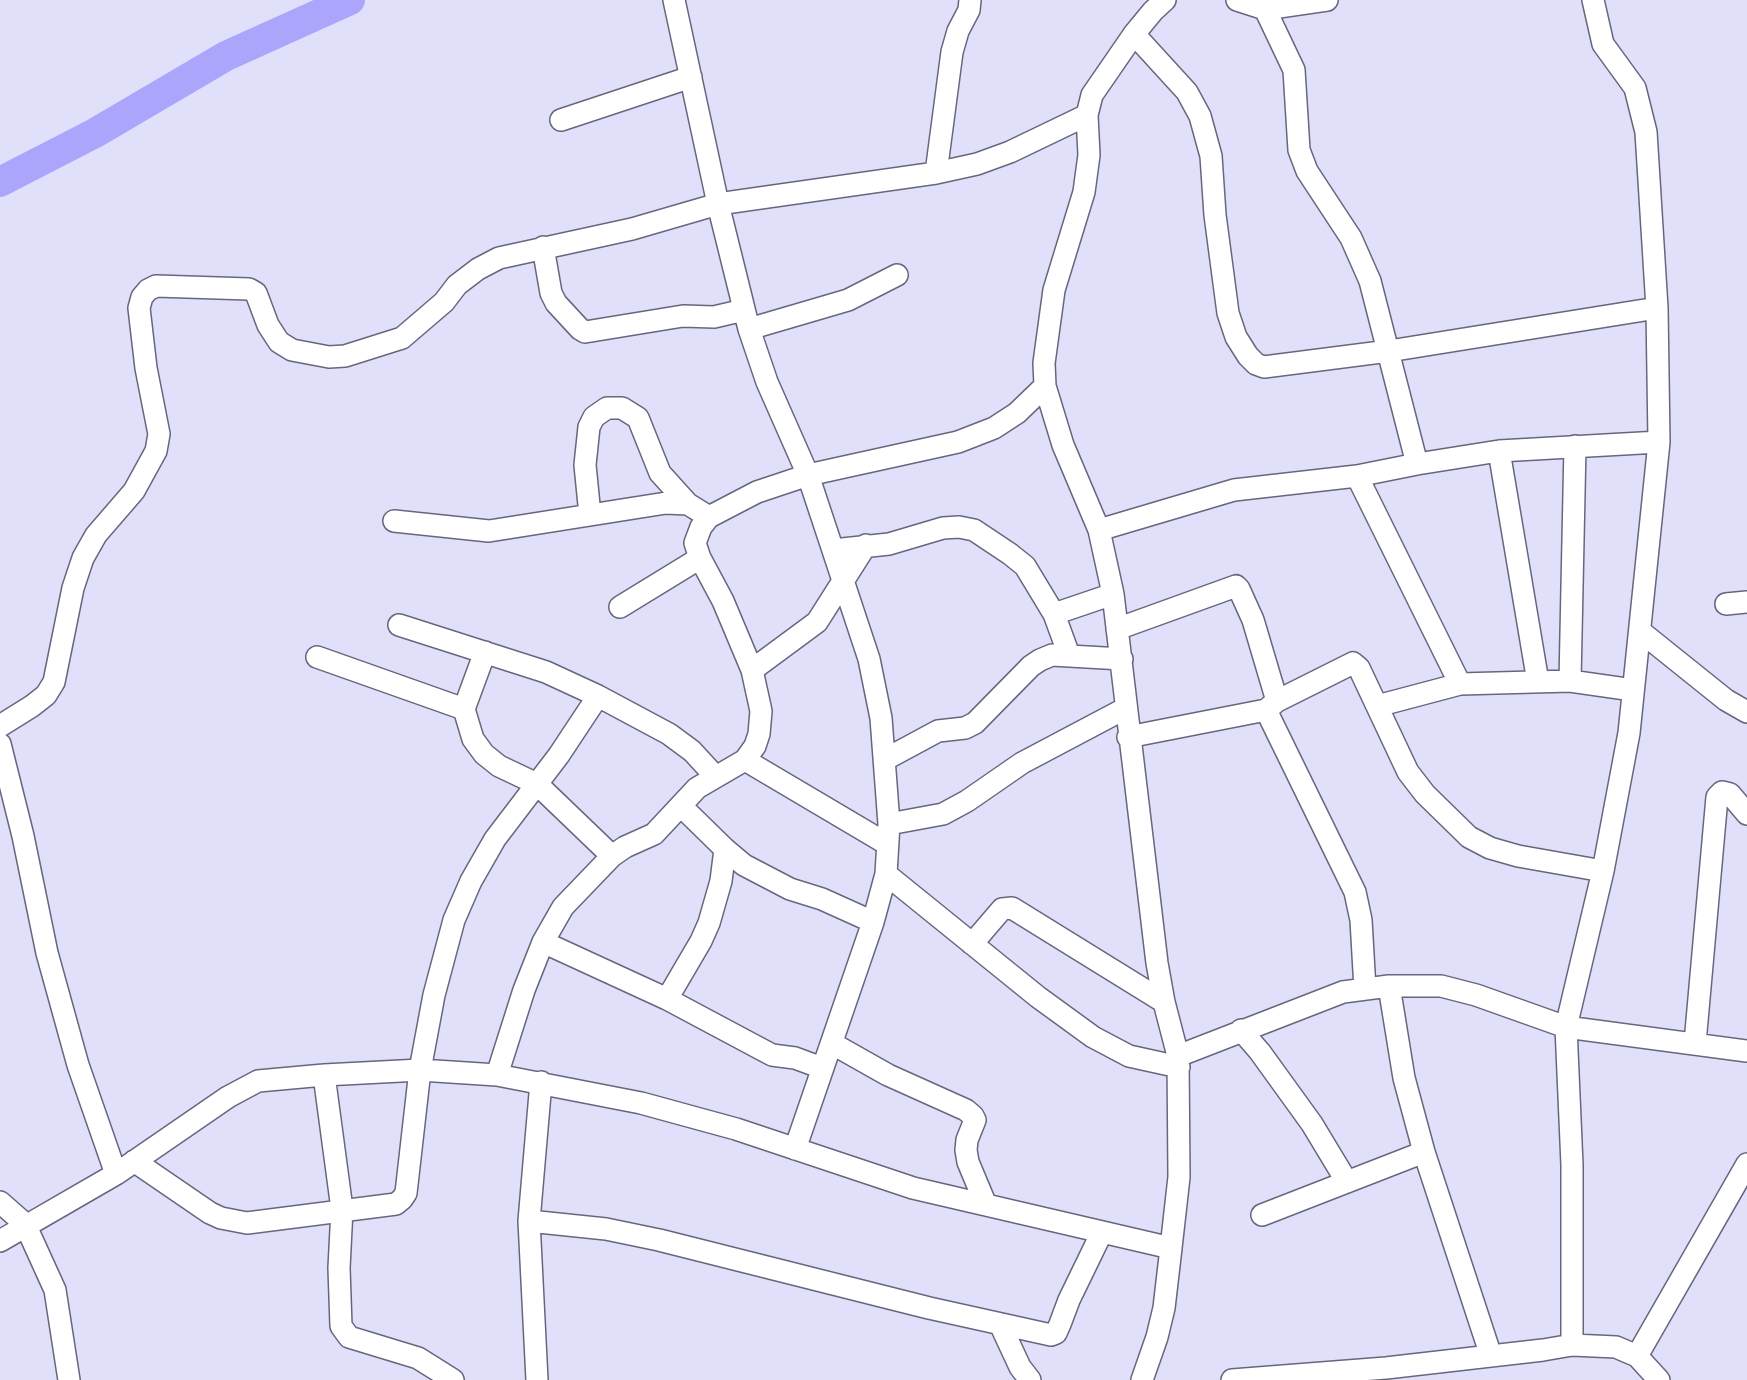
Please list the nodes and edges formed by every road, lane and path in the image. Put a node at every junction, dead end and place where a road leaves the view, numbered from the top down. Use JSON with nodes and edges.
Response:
{"nodes":[{"id":1,"x":674,"y":0,"type":"edge"},
{"id":2,"x":970,"y":0,"type":"edge"},
{"id":3,"x":1165,"y":0,"type":"edge"},
{"id":4,"x":1237,"y":0,"type":"edge"},
{"id":5,"x":1327,"y":0,"type":"edge"},
{"id":6,"x":1593,"y":0,"type":"edge"},
{"id":7,"x":1265,"y":9,"type":"junction"},
{"id":8,"x":1134,"y":34,"type":"junction"},
{"id":9,"x":691,"y":77,"type":"junction"},
{"id":10,"x":1087,"y":116,"type":"junction"},
{"id":11,"x":561,"y":120,"type":"dead end"},
{"id":12,"x":936,"y":173,"type":"junction"},
{"id":13,"x":718,"y":204,"type":"junction"},
{"id":14,"x":543,"y":247,"type":"junction"},
{"id":15,"x":897,"y":275,"type":"dead end"},
{"id":16,"x":1657,"y":308,"type":"junction"},
{"id":17,"x":746,"y":320,"type":"junction"},
{"id":18,"x":1389,"y":351,"type":"junction"},
{"id":19,"x":1045,"y":386,"type":"junction"},
{"id":20,"x":1658,"y":442,"type":"junction"},
{"id":21,"x":1574,"y":446,"type":"junction"},
{"id":22,"x":1499,"y":451,"type":"junction"},
{"id":23,"x":1417,"y":464,"type":"junction"},
{"id":24,"x":808,"y":475,"type":"junction"},
{"id":25,"x":1357,"y":476,"type":"junction"},
{"id":26,"x":688,"y":504,"type":"junction"},
{"id":27,"x":590,"y":515,"type":"junction"},
{"id":28,"x":709,"y":517,"type":"junction"},
{"id":29,"x":394,"y":522,"type":"dead end"},
{"id":30,"x":1099,"y":530,"type":"junction"},
{"id":31,"x":866,"y":545,"type":"junction"},
{"id":32,"x":833,"y":551,"type":"junction"},
{"id":33,"x":700,"y":558,"type":"junction"},
{"id":34,"x":842,"y":582,"type":"junction"},
{"id":35,"x":1113,"y":594,"type":"junction"},
{"id":36,"x":620,"y":607,"type":"dead end"},
{"id":37,"x":1054,"y":614,"type":"junction"},
{"id":38,"x":399,"y":625,"type":"dead end"},
{"id":39,"x":1117,"y":628,"type":"junction"},
{"id":40,"x":1640,"y":631,"type":"junction"},
{"id":41,"x":485,"y":652,"type":"junction"},
{"id":42,"x":1069,"y":655,"type":"junction"},
{"id":43,"x":317,"y":657,"type":"dead end"},
{"id":44,"x":1122,"y":659,"type":"junction"},
{"id":45,"x":752,"y":670,"type":"junction"},
{"id":46,"x":1570,"y":681,"type":"junction"},
{"id":47,"x":1538,"y":682,"type":"junction"},
{"id":48,"x":1460,"y":684,"type":"junction"},
{"id":49,"x":1633,"y":690,"type":"junction"},
{"id":50,"x":598,"y":696,"type":"junction"},
{"id":51,"x":1272,"y":706,"type":"junction"},
{"id":52,"x":1377,"y":706,"type":"junction"},
{"id":53,"x":1126,"y":708,"type":"junction"},
{"id":54,"x":464,"y":709,"type":"junction"},
{"id":55,"x":1747,"y":712,"type":"edge"},
{"id":56,"x":0,"y":726,"type":"edge"},
{"id":57,"x":1128,"y":737,"type":"junction"},
{"id":58,"x":0,"y":744,"type":"edge"},
{"id":59,"x":886,"y":759,"type":"junction"},
{"id":60,"x":745,"y":760,"type":"junction"},
{"id":61,"x":715,"y":776,"type":"junction"},
{"id":62,"x":537,"y":784,"type":"junction"},
{"id":63,"x":681,"y":806,"type":"junction"},
{"id":64,"x":1747,"y":814,"type":"edge"},
{"id":65,"x":888,"y":834,"type":"junction"},
{"id":66,"x":724,"y":849,"type":"junction"},
{"id":67,"x":612,"y":856,"type":"junction"},
{"id":68,"x":1603,"y":871,"type":"junction"},
{"id":69,"x":886,"y":874,"type":"junction"},
{"id":70,"x":873,"y":922,"type":"junction"},
{"id":71,"x":543,"y":942,"type":"junction"},
{"id":72,"x":972,"y":944,"type":"junction"},
{"id":73,"x":1389,"y":986,"type":"junction"},
{"id":74,"x":1365,"y":989,"type":"junction"},
{"id":75,"x":667,"y":999,"type":"junction"},
{"id":76,"x":1164,"y":1002,"type":"junction"},
{"id":77,"x":1566,"y":1027,"type":"junction"},
{"id":78,"x":1241,"y":1030,"type":"junction"},
{"id":79,"x":1695,"y":1043,"type":"junction"},
{"id":80,"x":833,"y":1044,"type":"junction"},
{"id":81,"x":1747,"y":1051,"type":"edge"},
{"id":82,"x":1178,"y":1061,"type":"junction"},
{"id":83,"x":822,"y":1068,"type":"junction"},
{"id":84,"x":420,"y":1070,"type":"junction"},
{"id":85,"x":324,"y":1075,"type":"junction"},
{"id":86,"x":498,"y":1075,"type":"junction"},
{"id":87,"x":541,"y":1082,"type":"junction"},
{"id":88,"x":795,"y":1149,"type":"junction"},
{"id":89,"x":1424,"y":1152,"type":"junction"},
{"id":90,"x":1747,"y":1164,"type":"edge"},
{"id":91,"x":125,"y":1168,"type":"junction"},
{"id":92,"x":1347,"y":1182,"type":"junction"},
{"id":93,"x":0,"y":1202,"type":"edge"},
{"id":94,"x":986,"y":1205,"type":"junction"},
{"id":95,"x":342,"y":1209,"type":"junction"},
{"id":96,"x":1262,"y":1215,"type":"dead end"},
{"id":97,"x":529,"y":1221,"type":"junction"},
{"id":98,"x":25,"y":1224,"type":"junction"},
{"id":99,"x":1102,"y":1232,"type":"junction"},
{"id":100,"x":0,"y":1241,"type":"edge"},
{"id":101,"x":1171,"y":1248,"type":"junction"},
{"id":102,"x":1000,"y":1324,"type":"junction"},
{"id":103,"x":1572,"y":1345,"type":"junction"},
{"id":104,"x":1491,"y":1356,"type":"junction"},
{"id":105,"x":1637,"y":1356,"type":"junction"},
{"id":106,"x":1455,"y":1370,"type":"edge"},
{"id":107,"x":69,"y":1380,"type":"edge"},
{"id":108,"x":453,"y":1380,"type":"edge"},
{"id":109,"x":537,"y":1380,"type":"edge"},
{"id":110,"x":1030,"y":1380,"type":"edge"},
{"id":111,"x":1142,"y":1380,"type":"edge"},
{"id":112,"x":1232,"y":1380,"type":"edge"},
{"id":113,"x":1659,"y":1380,"type":"edge"}],
"edges":[{"from":1,"to":9,"type":"street"},
{"from":2,"to":12,"type":"street"},
{"from":3,"to":8,"type":"street"},
{"from":4,"to":7,"type":"street"},
{"from":5,"to":7,"type":"street"},
{"from":6,"to":16,"type":"street"},
{"from":7,"to":18,"type":"street"},
{"from":8,"to":10,"type":"street"},
{"from":8,"to":18,"type":"street"},
{"from":9,"to":11,"type":"street"},
{"from":9,"to":13,"type":"street"},
{"from":10,"to":12,"type":"street"},
{"from":10,"to":19,"type":"street"},
{"from":12,"to":13,"type":"street"},
{"from":13,"to":14,"type":"street"},
{"from":13,"to":17,"type":"street"},
{"from":14,"to":17,"type":"street"},
{"from":14,"to":56,"type":"street"},
{"from":15,"to":17,"type":"street"},
{"from":16,"to":18,"type":"street"},
{"from":16,"to":20,"type":"street"},
{"from":17,"to":24,"type":"street"},
{"from":18,"to":23,"type":"street"},
{"from":19,"to":24,"type":"street"},
{"from":19,"to":30,"type":"street"},
{"from":20,"to":21,"type":"street"},
{"from":20,"to":40,"type":"street"},
{"from":21,"to":22,"type":"street"},
{"from":21,"to":46,"type":"street"},
{"from":22,"to":23,"type":"street"},
{"from":22,"to":47,"type":"street"},
{"from":23,"to":25,"type":"street"},
{"from":24,"to":28,"type":"street"},
{"from":24,"to":32,"type":"street"},
{"from":25,"to":30,"type":"street"},
{"from":25,"to":48,"type":"street"},
{"from":26,"to":27,"type":"street"},
{"from":26,"to":27,"type":"street"},
{"from":26,"to":28,"type":"street"},
{"from":27,"to":29,"type":"street"},
{"from":28,"to":33,"type":"street"},
{"from":30,"to":35,"type":"street"},
{"from":31,"to":32,"type":"street"},
{"from":31,"to":34,"type":"street"},
{"from":31,"to":37,"type":"street"},
{"from":32,"to":34,"type":"street"},
{"from":33,"to":36,"type":"street"},
{"from":33,"to":45,"type":"street"},
{"from":34,"to":45,"type":"street"},
{"from":34,"to":59,"type":"street"},
{"from":35,"to":37,"type":"street"},
{"from":35,"to":39,"type":"street"},
{"from":37,"to":42,"type":"street"},
{"from":38,"to":41,"type":"street"},
{"from":39,"to":44,"type":"street"},
{"from":39,"to":51,"type":"street"},
{"from":40,"to":49,"type":"street"},
{"from":40,"to":55,"type":"street"},
{"from":41,"to":50,"type":"street"},
{"from":41,"to":54,"type":"street"},
{"from":42,"to":44,"type":"street"},
{"from":42,"to":59,"type":"street"},
{"from":43,"to":54,"type":"street"},
{"from":44,"to":53,"type":"street"},
{"from":45,"to":60,"type":"street"},
{"from":46,"to":47,"type":"street"},
{"from":46,"to":49,"type":"street"},
{"from":47,"to":48,"type":"street"},
{"from":48,"to":52,"type":"street"},
{"from":49,"to":68,"type":"street"},
{"from":50,"to":61,"type":"street"},
{"from":50,"to":62,"type":"street"},
{"from":51,"to":52,"type":"street"},
{"from":51,"to":57,"type":"street"},
{"from":51,"to":74,"type":"street"},
{"from":52,"to":68,"type":"street"},
{"from":53,"to":57,"type":"street"},
{"from":53,"to":65,"type":"street"},
{"from":54,"to":62,"type":"street"},
{"from":57,"to":76,"type":"street"},
{"from":58,"to":91,"type":"street"},
{"from":59,"to":65,"type":"street"},
{"from":60,"to":61,"type":"street"},
{"from":60,"to":65,"type":"street"},
{"from":61,"to":63,"type":"street"},
{"from":62,"to":67,"type":"street"},
{"from":62,"to":84,"type":"street"},
{"from":63,"to":66,"type":"street"},
{"from":63,"to":67,"type":"street"},
{"from":64,"to":79,"type":"street"},
{"from":65,"to":69,"type":"street"},
{"from":66,"to":70,"type":"street"},
{"from":66,"to":75,"type":"street"},
{"from":67,"to":71,"type":"street"},
{"from":68,"to":77,"type":"street"},
{"from":69,"to":70,"type":"street"},
{"from":69,"to":72,"type":"street"},
{"from":70,"to":80,"type":"street"},
{"from":71,"to":75,"type":"street"},
{"from":71,"to":86,"type":"street"},
{"from":72,"to":76,"type":"street"},
{"from":72,"to":82,"type":"street"},
{"from":73,"to":74,"type":"street"},
{"from":73,"to":77,"type":"street"},
{"from":73,"to":89,"type":"street"},
{"from":74,"to":78,"type":"street"},
{"from":75,"to":83,"type":"street"},
{"from":76,"to":82,"type":"street"},
{"from":77,"to":79,"type":"street"},
{"from":77,"to":103,"type":"street"},
{"from":78,"to":82,"type":"street"},
{"from":78,"to":92,"type":"street"},
{"from":79,"to":81,"type":"street"},
{"from":80,"to":83,"type":"street"},
{"from":80,"to":94,"type":"street"},
{"from":82,"to":101,"type":"street"},
{"from":83,"to":88,"type":"street"},
{"from":84,"to":85,"type":"street"},
{"from":84,"to":86,"type":"street"},
{"from":84,"to":95,"type":"street"},
{"from":85,"to":91,"type":"street"},
{"from":85,"to":95,"type":"street"},
{"from":86,"to":87,"type":"street"},
{"from":87,"to":88,"type":"street"},
{"from":87,"to":97,"type":"street"},
{"from":88,"to":94,"type":"street"},
{"from":89,"to":92,"type":"street"},
{"from":89,"to":104,"type":"street"},
{"from":90,"to":105,"type":"street"},
{"from":91,"to":95,"type":"street"},
{"from":91,"to":98,"type":"street"},
{"from":92,"to":96,"type":"street"},
{"from":93,"to":98,"type":"street"},
{"from":94,"to":99,"type":"street"},
{"from":95,"to":108,"type":"street"},
{"from":97,"to":102,"type":"street"},
{"from":97,"to":109,"type":"street"},
{"from":98,"to":100,"type":"street"},
{"from":98,"to":107,"type":"street"},
{"from":99,"to":101,"type":"street"},
{"from":99,"to":102,"type":"street"},
{"from":101,"to":111,"type":"street"},
{"from":102,"to":110,"type":"street"},
{"from":103,"to":104,"type":"street"},
{"from":103,"to":105,"type":"street"},
{"from":104,"to":106,"type":"street"},
{"from":105,"to":113,"type":"street"},
{"from":106,"to":112,"type":"street"}]}
